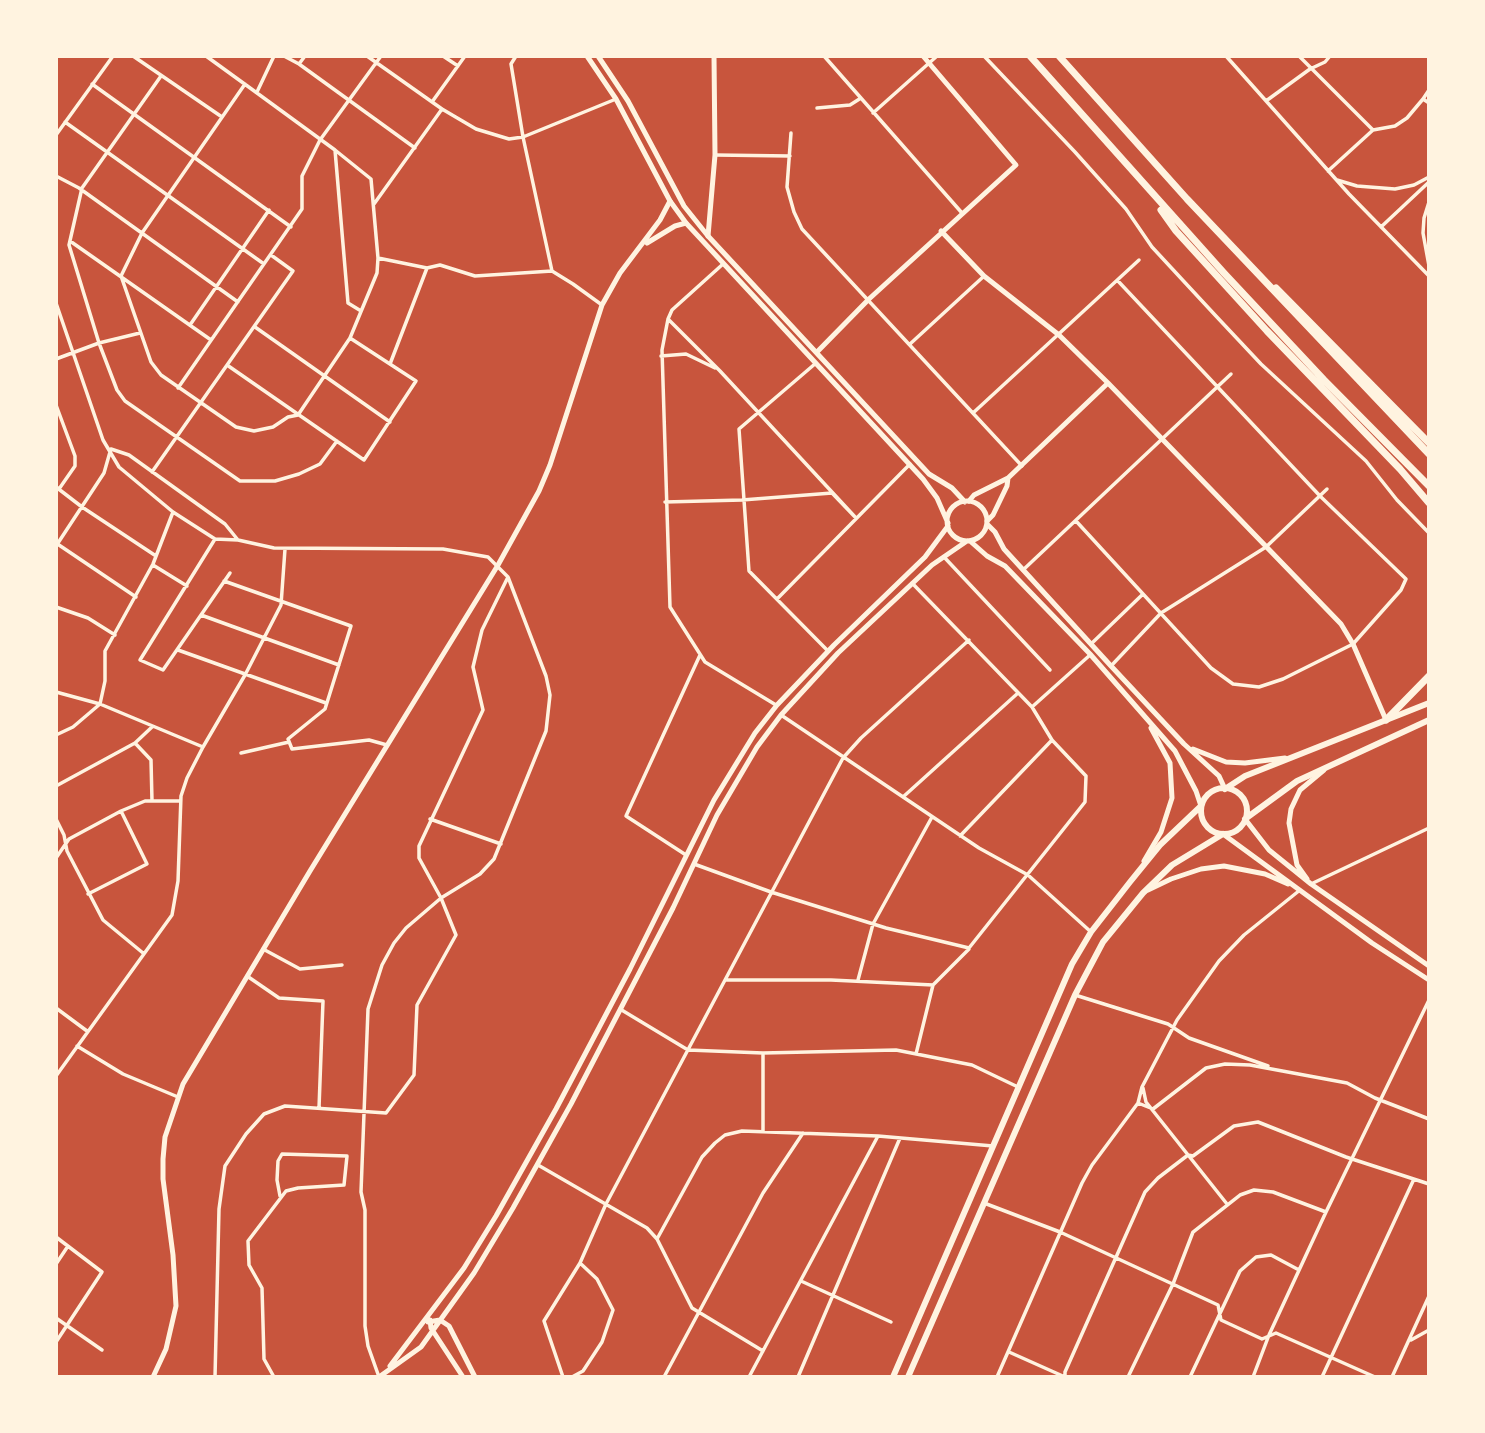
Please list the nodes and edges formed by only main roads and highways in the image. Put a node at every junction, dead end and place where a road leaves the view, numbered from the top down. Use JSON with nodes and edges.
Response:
{"nodes":[{"id":1,"x":587,"y":56,"type":"edge"},
{"id":2,"x":598,"y":56,"type":"edge"},
{"id":3,"x":714,"y":56,"type":"edge"},
{"id":4,"x":923,"y":56,"type":"edge"},
{"id":5,"x":1030,"y":56,"type":"edge"},
{"id":6,"x":1059,"y":56,"type":"edge"},
{"id":7,"x":1142,"y":184,"type":"junction"},
{"id":8,"x":670,"y":201,"type":"junction"},
{"id":9,"x":686,"y":223,"type":"junction"},
{"id":10,"x":941,"y":231,"type":"junction"},
{"id":11,"x":708,"y":236,"type":"junction"},
{"id":12,"x":641,"y":247,"type":"junction"},
{"id":13,"x":1253,"y":270,"type":"junction"},
{"id":14,"x":817,"y":352,"type":"junction"},
{"id":15,"x":1108,"y":383,"type":"junction"},
{"id":16,"x":1429,"y":443,"type":"edge"},
{"id":17,"x":1429,"y":454,"type":"edge"},
{"id":18,"x":1008,"y":478,"type":"junction"},
{"id":19,"x":1429,"y":486,"type":"edge"},
{"id":20,"x":967,"y":502,"type":"junction"},
{"id":21,"x":1429,"y":503,"type":"edge"},
{"id":22,"x":987,"y":523,"type":"junction"},
{"id":23,"x":948,"y":524,"type":"junction"},
{"id":24,"x":969,"y":541,"type":"junction"},
{"id":25,"x":1429,"y":676,"type":"edge"},
{"id":26,"x":1429,"y":703,"type":"edge"},
{"id":27,"x":1146,"y":719,"type":"junction"},
{"id":28,"x":1386,"y":720,"type":"junction"},
{"id":29,"x":1429,"y":720,"type":"edge"},
{"id":30,"x":1184,"y":744,"type":"junction"},
{"id":31,"x":1291,"y":757,"type":"junction"},
{"id":32,"x":1331,"y":764,"type":"junction"},
{"id":33,"x":1225,"y":789,"type":"junction"},
{"id":34,"x":1202,"y":806,"type":"junction"},
{"id":35,"x":1245,"y":819,"type":"junction"},
{"id":36,"x":1223,"y":834,"type":"junction"},
{"id":37,"x":1130,"y":882,"type":"junction"},
{"id":38,"x":1311,"y":884,"type":"junction"},
{"id":39,"x":1300,"y":890,"type":"junction"},
{"id":40,"x":1143,"y":892,"type":"junction"},
{"id":41,"x":1429,"y":966,"type":"edge"},
{"id":42,"x":1429,"y":980,"type":"edge"},
{"id":43,"x":435,"y":1309,"type":"junction"},
{"id":44,"x":430,"y":1320,"type":"junction"},
{"id":45,"x":440,"y":1320,"type":"junction"},
{"id":46,"x":424,"y":1324,"type":"junction"},
{"id":47,"x":433,"y":1331,"type":"junction"},
{"id":48,"x":386,"y":1371,"type":"junction"},
{"id":49,"x":153,"y":1377,"type":"edge"},
{"id":50,"x":379,"y":1377,"type":"edge"},
{"id":51,"x":463,"y":1377,"type":"edge"},
{"id":52,"x":475,"y":1377,"type":"edge"},
{"id":53,"x":893,"y":1377,"type":"edge"},
{"id":54,"x":908,"y":1377,"type":"edge"}],
"edges":[{"from":1,"to":8,"type":"main road"},
{"from":2,"to":11,"type":"main road"},
{"from":3,"to":11,"type":"main road"},
{"from":4,"to":10,"type":"main road"},
{"from":5,"to":7,"type":"highway"},
{"from":6,"to":13,"type":"highway"},
{"from":7,"to":19,"type":"highway"},
{"from":7,"to":21,"type":"highway"},
{"from":8,"to":9,"type":"main road"},
{"from":8,"to":12,"type":"main road"},
{"from":9,"to":12,"type":"main road"},
{"from":9,"to":23,"type":"main road"},
{"from":10,"to":14,"type":"main road"},
{"from":10,"to":15,"type":"main road"},
{"from":11,"to":14,"type":"main road"},
{"from":12,"to":49,"type":"main road"},
{"from":13,"to":16,"type":"highway"},
{"from":13,"to":17,"type":"highway"},
{"from":14,"to":20,"type":"main road"},
{"from":15,"to":18,"type":"main road"},
{"from":15,"to":28,"type":"main road"},
{"from":18,"to":20,"type":"main road"},
{"from":18,"to":22,"type":"main road"},
{"from":20,"to":22,"type":"main road"},
{"from":20,"to":23,"type":"main road"},
{"from":22,"to":24,"type":"main road"},
{"from":22,"to":30,"type":"main road"},
{"from":23,"to":24,"type":"main road"},
{"from":23,"to":43,"type":"main road"},
{"from":24,"to":27,"type":"main road"},
{"from":24,"to":45,"type":"main road"},
{"from":25,"to":28,"type":"highway"},
{"from":26,"to":28,"type":"main road"},
{"from":27,"to":34,"type":"main road"},
{"from":27,"to":37,"type":"main road"},
{"from":28,"to":31,"type":"main road"},
{"from":29,"to":32,"type":"main road"},
{"from":30,"to":31,"type":"main road"},
{"from":30,"to":33,"type":"main road"},
{"from":31,"to":33,"type":"main road"},
{"from":32,"to":35,"type":"main road"},
{"from":32,"to":38,"type":"main road"},
{"from":33,"to":34,"type":"main road"},
{"from":33,"to":35,"type":"main road"},
{"from":34,"to":36,"type":"main road"},
{"from":34,"to":37,"type":"main road"},
{"from":35,"to":36,"type":"main road"},
{"from":35,"to":38,"type":"main road"},
{"from":36,"to":39,"type":"main road"},
{"from":36,"to":40,"type":"main road"},
{"from":37,"to":53,"type":"main road"},
{"from":38,"to":41,"type":"main road"},
{"from":39,"to":40,"type":"main road"},
{"from":39,"to":42,"type":"main road"},
{"from":40,"to":54,"type":"main road"},
{"from":43,"to":44,"type":"main road"},
{"from":43,"to":46,"type":"main road"},
{"from":44,"to":45,"type":"main road"},
{"from":44,"to":46,"type":"main road"},
{"from":44,"to":47,"type":"main road"},
{"from":45,"to":47,"type":"main road"},
{"from":45,"to":52,"type":"main road"},
{"from":46,"to":48,"type":"main road"},
{"from":47,"to":48,"type":"main road"},
{"from":47,"to":51,"type":"main road"},
{"from":48,"to":50,"type":"main road"}]}
